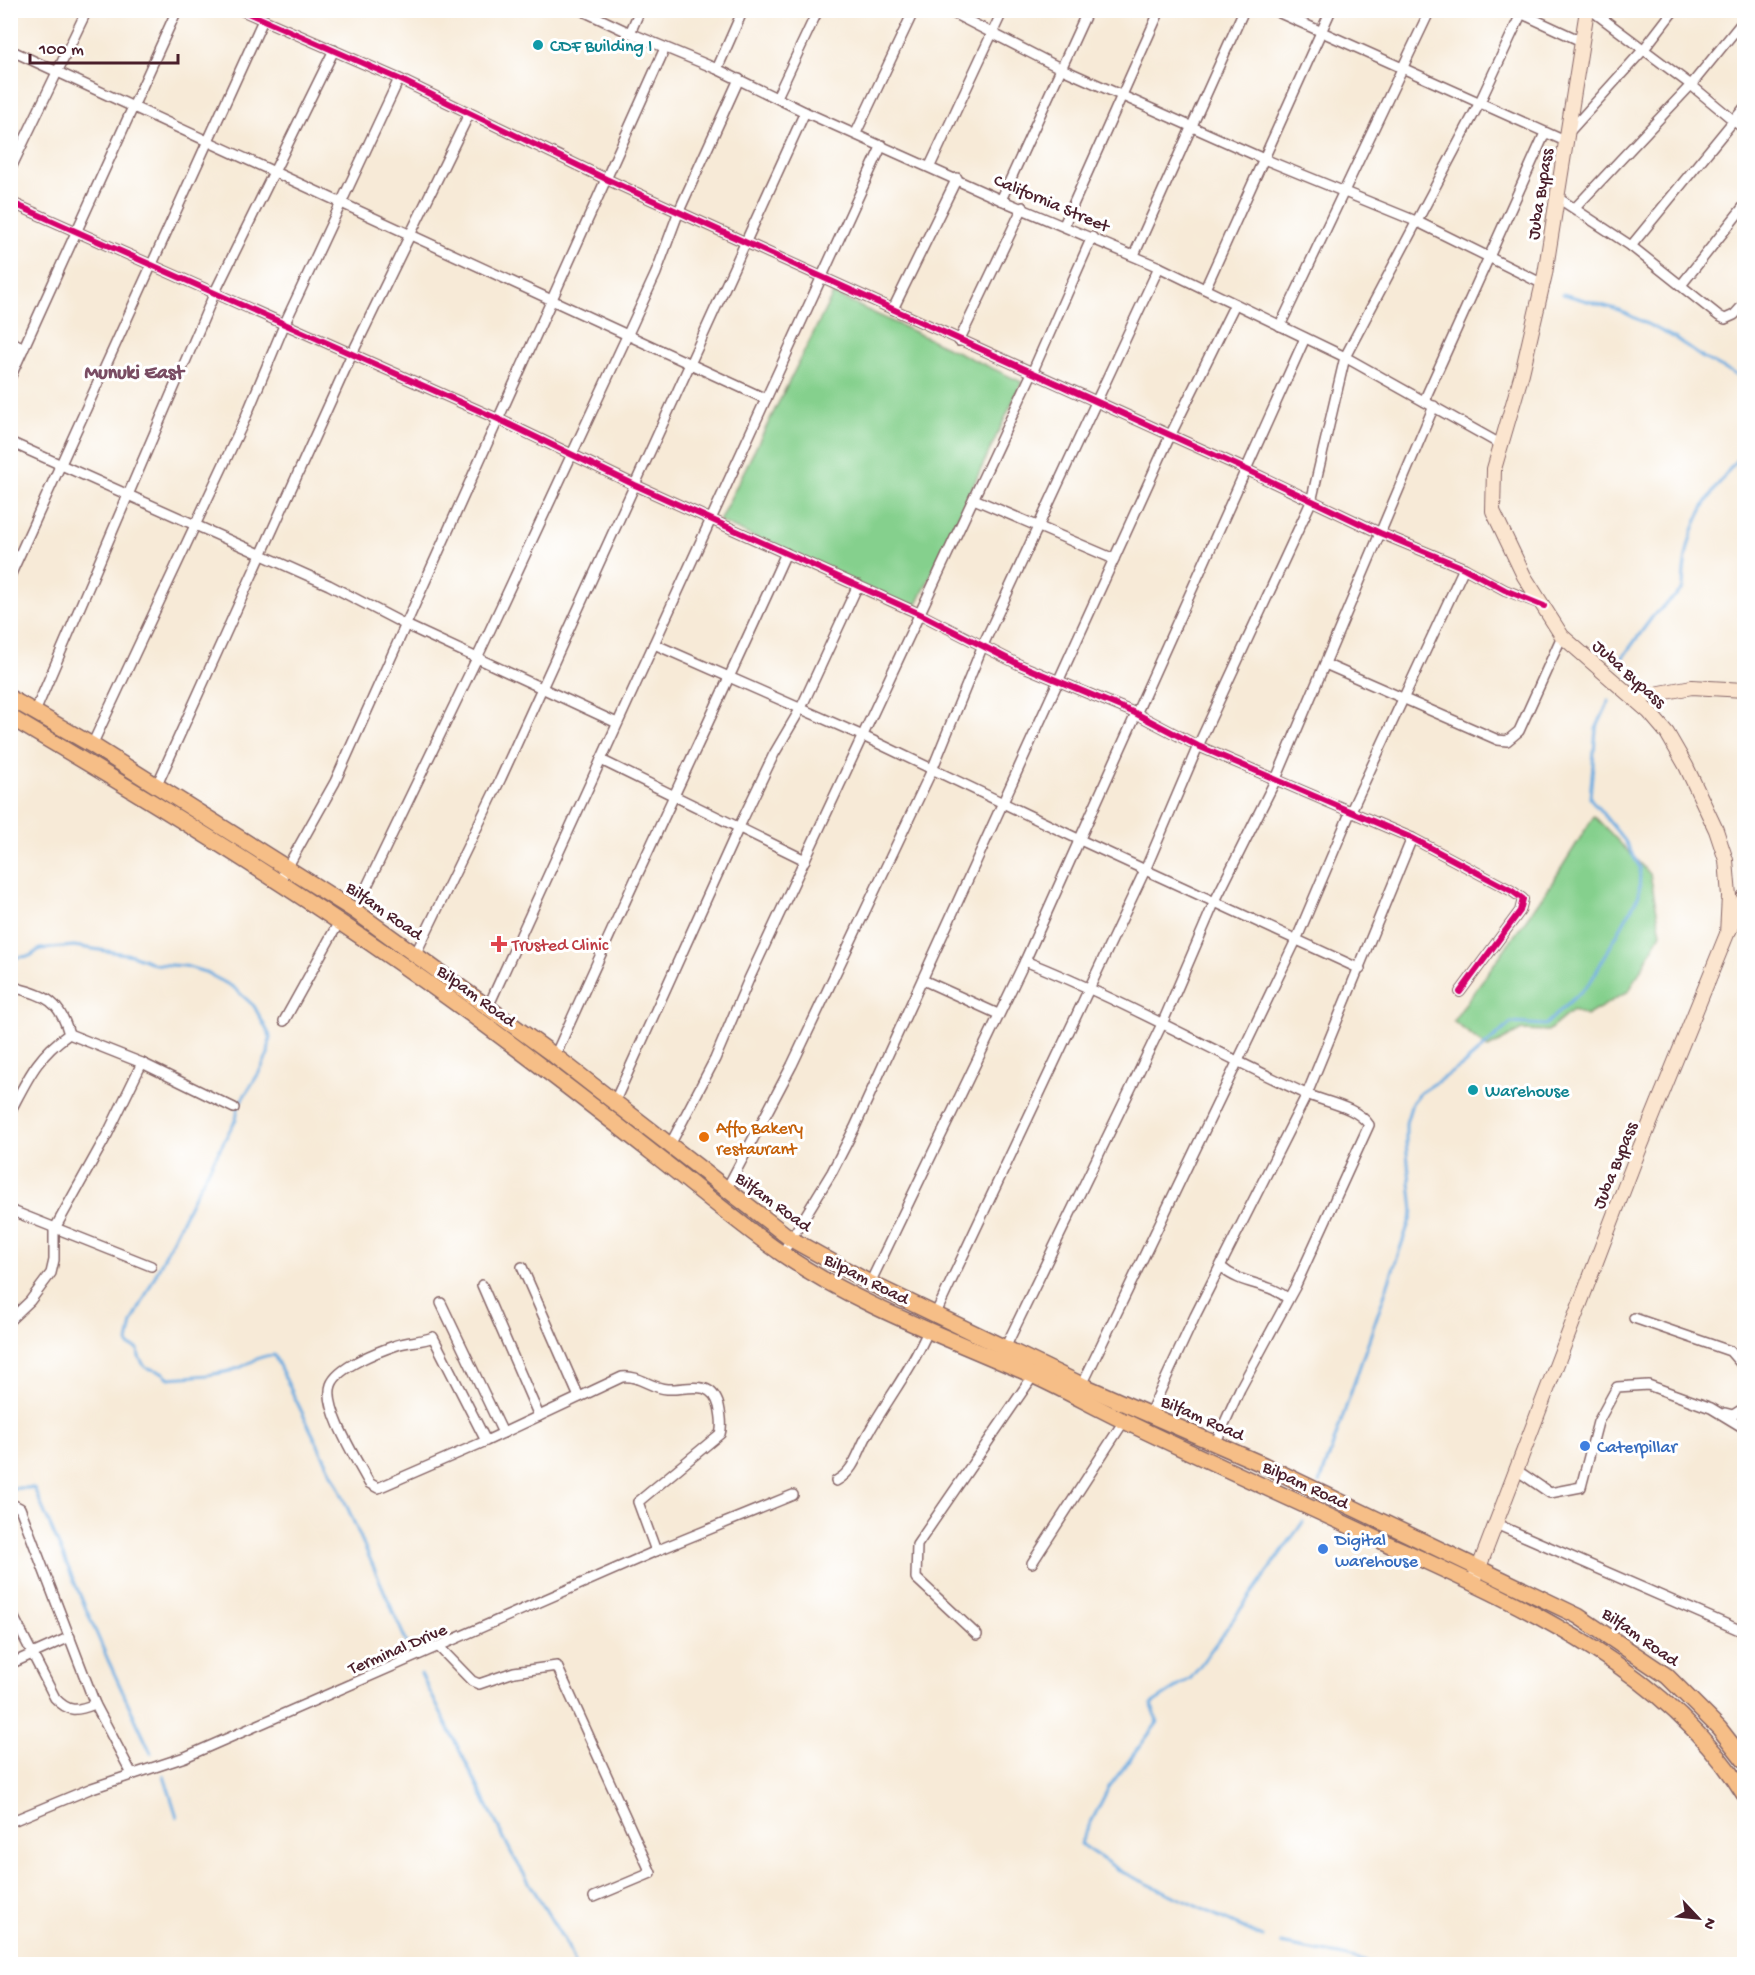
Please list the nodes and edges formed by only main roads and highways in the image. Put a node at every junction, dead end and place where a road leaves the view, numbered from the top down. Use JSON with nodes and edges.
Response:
{"nodes":[{"id":1,"x":1589,"y":10,"type":"edge"},
{"id":2,"x":1744,"y":690,"type":"edge"},
{"id":3,"x":10,"y":698,"type":"edge"},
{"id":4,"x":1634,"y":698,"type":"junction"},
{"id":5,"x":10,"y":717,"type":"edge"},
{"id":6,"x":1744,"y":897,"type":"edge"},
{"id":7,"x":1727,"y":934,"type":"junction"},
{"id":8,"x":1473,"y":1583,"type":"junction"},
{"id":9,"x":1744,"y":1760,"type":"edge"},
{"id":10,"x":1744,"y":1794,"type":"edge"}],
"edges":[{"from":1,"to":4,"type":"main road","name":"Juba Bypass"},
{"from":2,"to":4,"type":"main road"},
{"from":3,"to":9,"type":"main road","name":"Bilfam Road"},
{"from":4,"to":7,"type":"main road","name":"Juba Bypass"},
{"from":5,"to":8,"type":"main road","name":"Bilpam Road"},
{"from":6,"to":7,"type":"main road"},
{"from":7,"to":8,"type":"main road","name":"Juba Bypass"},
{"from":8,"to":10,"type":"main road","name":"Bilpam Road"}]}
